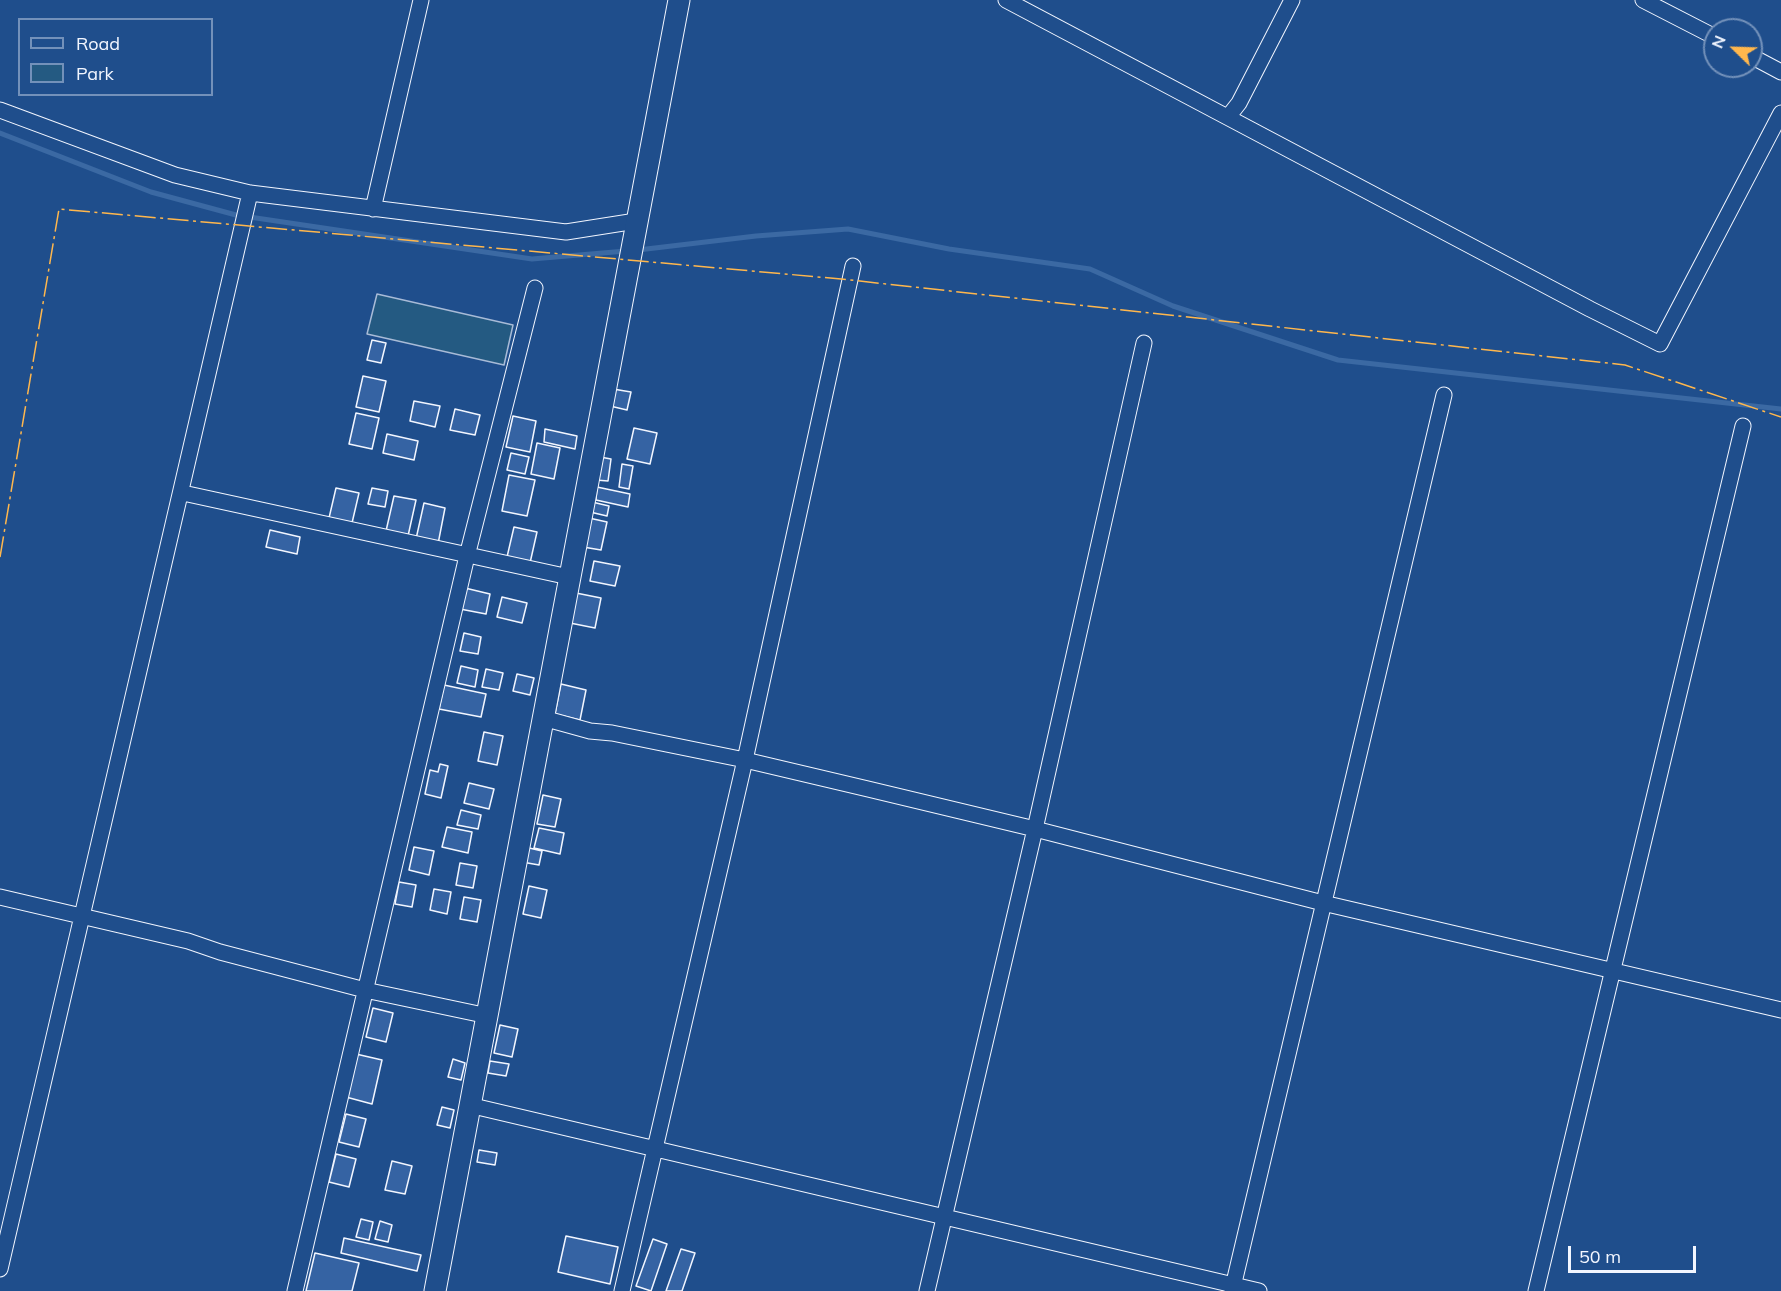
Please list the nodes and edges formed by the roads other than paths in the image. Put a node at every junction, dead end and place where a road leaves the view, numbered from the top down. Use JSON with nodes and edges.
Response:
{"nodes":[{"id":1,"x":421,"y":0,"type":"edge"},
{"id":2,"x":679,"y":0,"type":"edge"},
{"id":3,"x":1006,"y":0,"type":"edge"},
{"id":4,"x":1292,"y":0,"type":"edge"},
{"id":5,"x":1643,"y":0,"type":"edge"},
{"id":6,"x":1703,"y":31,"type":"edge"},
{"id":7,"x":1763,"y":62,"type":"edge"},
{"id":8,"x":1781,"y":72,"type":"edge"},
{"id":9,"x":0,"y":110,"type":"edge"},
{"id":10,"x":1781,"y":113,"type":"edge"},
{"id":11,"x":1228,"y":117,"type":"junction"},
{"id":12,"x":250,"y":193,"type":"junction"},
{"id":13,"x":373,"y":209,"type":"junction"},
{"id":14,"x":636,"y":221,"type":"junction"},
{"id":15,"x":853,"y":266,"type":"dead end"},
{"id":16,"x":535,"y":288,"type":"dead end"},
{"id":17,"x":1144,"y":343,"type":"dead end"},
{"id":18,"x":1444,"y":395,"type":"dead end"},
{"id":19,"x":1743,"y":426,"type":"dead end"},
{"id":20,"x":183,"y":492,"type":"junction"},
{"id":21,"x":467,"y":556,"type":"junction"},
{"id":22,"x":569,"y":577,"type":"junction"},
{"id":23,"x":543,"y":718,"type":"junction"},
{"id":24,"x":745,"y":760,"type":"junction"},
{"id":25,"x":1035,"y":829,"type":"junction"},
{"id":26,"x":0,"y":897,"type":"edge"},
{"id":27,"x":1323,"y":903,"type":"junction"},
{"id":28,"x":81,"y":917,"type":"junction"},
{"id":29,"x":1613,"y":971,"type":"junction"},
{"id":30,"x":365,"y":990,"type":"junction"},
{"id":31,"x":1781,"y":1010,"type":"edge"},
{"id":32,"x":488,"y":1016,"type":"junction"},
{"id":33,"x":469,"y":1105,"type":"junction"},
{"id":34,"x":656,"y":1149,"type":"junction"},
{"id":35,"x":944,"y":1216,"type":"junction"},
{"id":36,"x":0,"y":1269,"type":"edge"},
{"id":37,"x":1233,"y":1288,"type":"edge"},
{"id":38,"x":295,"y":1291,"type":"edge"},
{"id":39,"x":435,"y":1291,"type":"edge"},
{"id":40,"x":622,"y":1291,"type":"edge"},
{"id":41,"x":927,"y":1291,"type":"edge"},
{"id":42,"x":1259,"y":1291,"type":"edge"},
{"id":43,"x":1536,"y":1291,"type":"edge"}],
"edges":[{"from":1,"to":13,"type":"street"},
{"from":2,"to":14,"type":"street"},
{"from":3,"to":11,"type":"street"},
{"from":4,"to":11,"type":"street"},
{"from":5,"to":6,"type":"street"},
{"from":7,"to":8,"type":"street"},
{"from":9,"to":12,"type":"street"},
{"from":10,"to":11,"type":"street"},
{"from":12,"to":13,"type":"street"},
{"from":12,"to":20,"type":"street"},
{"from":13,"to":14,"type":"street"},
{"from":14,"to":22,"type":"street"},
{"from":15,"to":24,"type":"street"},
{"from":16,"to":21,"type":"street"},
{"from":17,"to":25,"type":"street"},
{"from":18,"to":27,"type":"street"},
{"from":19,"to":29,"type":"street"},
{"from":20,"to":21,"type":"street"},
{"from":20,"to":28,"type":"street"},
{"from":21,"to":22,"type":"street"},
{"from":21,"to":30,"type":"street"},
{"from":22,"to":23,"type":"street"},
{"from":23,"to":24,"type":"street"},
{"from":23,"to":32,"type":"street"},
{"from":24,"to":25,"type":"street"},
{"from":24,"to":34,"type":"street"},
{"from":25,"to":27,"type":"street"},
{"from":25,"to":35,"type":"street"},
{"from":26,"to":28,"type":"street"},
{"from":27,"to":29,"type":"street"},
{"from":27,"to":37,"type":"street"},
{"from":28,"to":30,"type":"street"},
{"from":28,"to":36,"type":"street"},
{"from":29,"to":31,"type":"street"},
{"from":29,"to":43,"type":"street"},
{"from":30,"to":32,"type":"street"},
{"from":30,"to":38,"type":"street"},
{"from":32,"to":33,"type":"street"},
{"from":33,"to":34,"type":"street"},
{"from":33,"to":39,"type":"street"},
{"from":34,"to":35,"type":"street"},
{"from":34,"to":40,"type":"street"},
{"from":35,"to":37,"type":"street"},
{"from":35,"to":41,"type":"street"},
{"from":37,"to":42,"type":"street"}]}
